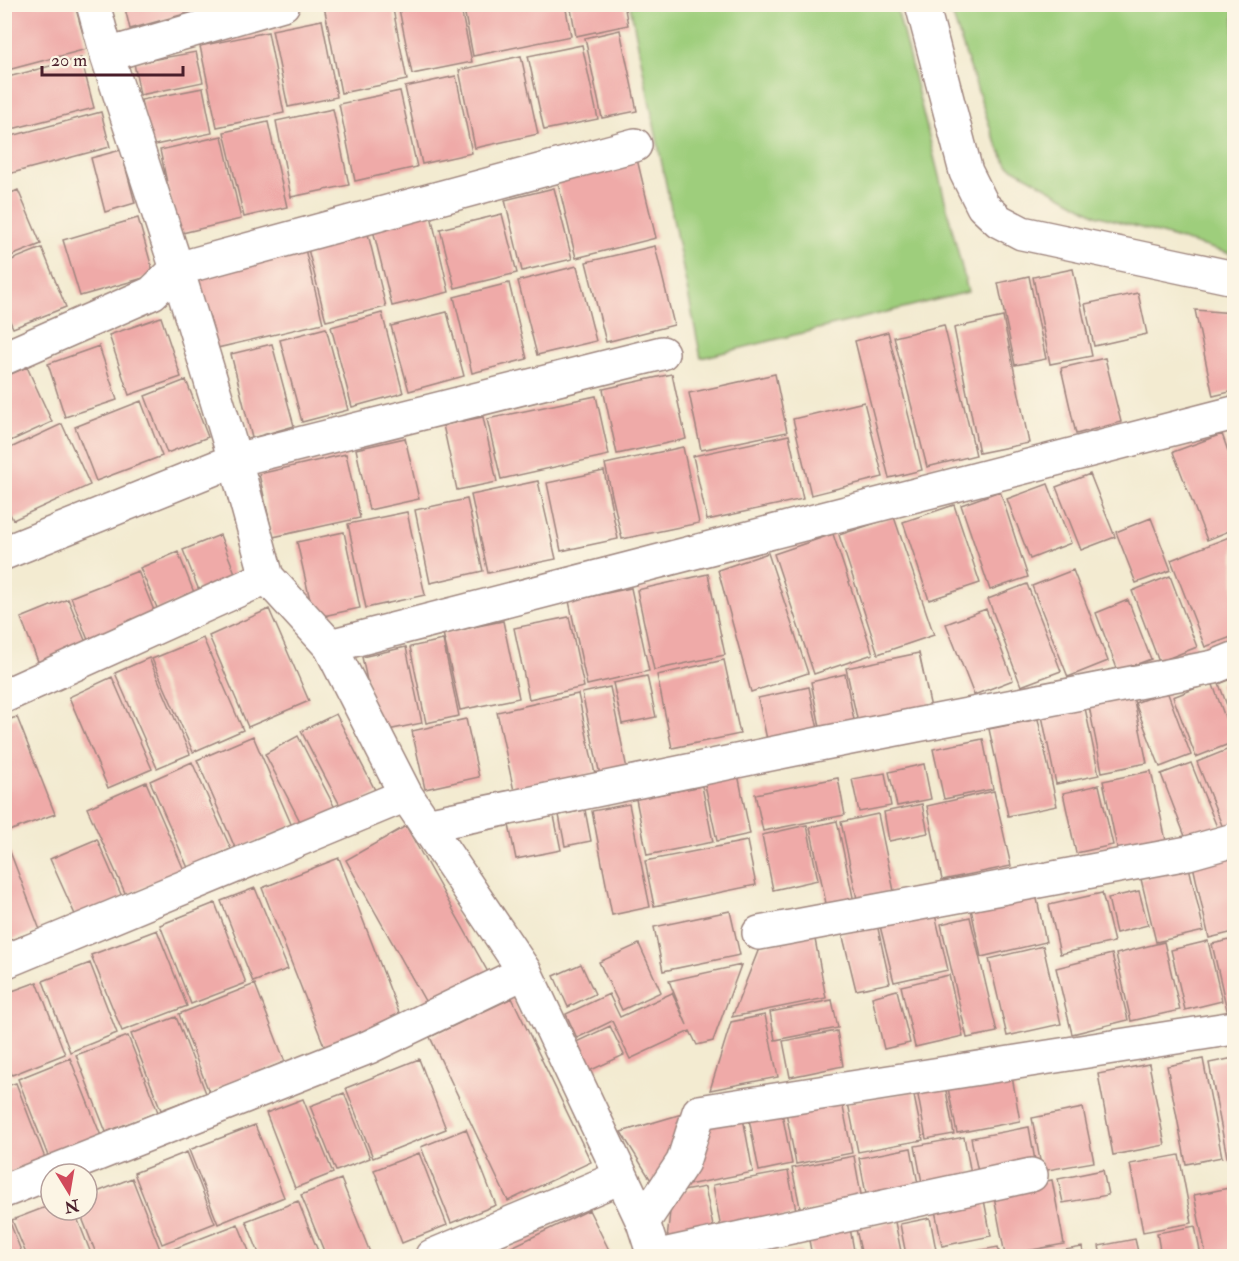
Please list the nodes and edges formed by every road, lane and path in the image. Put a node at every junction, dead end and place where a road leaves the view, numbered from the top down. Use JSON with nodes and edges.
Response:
{"nodes":[{"id":1,"x":93,"y":4,"type":"edge"},
{"id":2,"x":283,"y":4,"type":"edge"},
{"id":3,"x":922,"y":4,"type":"edge"},
{"id":4,"x":107,"y":55,"type":"junction"},
{"id":5,"x":635,"y":144,"type":"dead end"},
{"id":6,"x":177,"y":269,"type":"junction"},
{"id":7,"x":1234,"y":278,"type":"edge"},
{"id":8,"x":662,"y":353,"type":"dead end"},
{"id":9,"x":4,"y":358,"type":"edge"},
{"id":10,"x":1234,"y":413,"type":"edge"},
{"id":11,"x":235,"y":460,"type":"junction"},
{"id":12,"x":4,"y":553,"type":"edge"},
{"id":13,"x":267,"y":577,"type":"junction"},
{"id":14,"x":330,"y":646,"type":"junction"},
{"id":15,"x":1234,"y":659,"type":"edge"},
{"id":16,"x":4,"y":696,"type":"edge"},
{"id":17,"x":406,"y":795,"type":"junction"},
{"id":18,"x":426,"y":825,"type":"junction"},
{"id":19,"x":1234,"y":840,"type":"edge"},
{"id":20,"x":759,"y":933,"type":"dead end"},
{"id":21,"x":4,"y":962,"type":"edge"},
{"id":22,"x":525,"y":972,"type":"junction"},
{"id":23,"x":1234,"y":1028,"type":"edge"},
{"id":24,"x":1031,"y":1175,"type":"dead end"},
{"id":25,"x":621,"y":1177,"type":"junction"},
{"id":26,"x":4,"y":1191,"type":"edge"},
{"id":27,"x":643,"y":1222,"type":"junction"},
{"id":28,"x":432,"y":1257,"type":"edge"},
{"id":29,"x":656,"y":1257,"type":"edge"}],
"edges":[{"from":1,"to":4,"type":"street"},
{"from":2,"to":4,"type":"street"},
{"from":3,"to":7,"type":"street"},
{"from":4,"to":6,"type":"street"},
{"from":5,"to":6,"type":"street"},
{"from":6,"to":9,"type":"street"},
{"from":6,"to":11,"type":"street"},
{"from":8,"to":11,"type":"street"},
{"from":10,"to":14,"type":"street"},
{"from":11,"to":12,"type":"street"},
{"from":11,"to":13,"type":"street"},
{"from":13,"to":14,"type":"street"},
{"from":13,"to":16,"type":"street"},
{"from":14,"to":17,"type":"street"},
{"from":15,"to":18,"type":"street"},
{"from":17,"to":18,"type":"street"},
{"from":17,"to":21,"type":"street"},
{"from":18,"to":22,"type":"street"},
{"from":19,"to":20,"type":"street"},
{"from":22,"to":25,"type":"street"},
{"from":22,"to":26,"type":"street"},
{"from":23,"to":27,"type":"street"},
{"from":24,"to":29,"type":"street"},
{"from":25,"to":27,"type":"street"},
{"from":25,"to":28,"type":"street"},
{"from":27,"to":29,"type":"street"}]}
